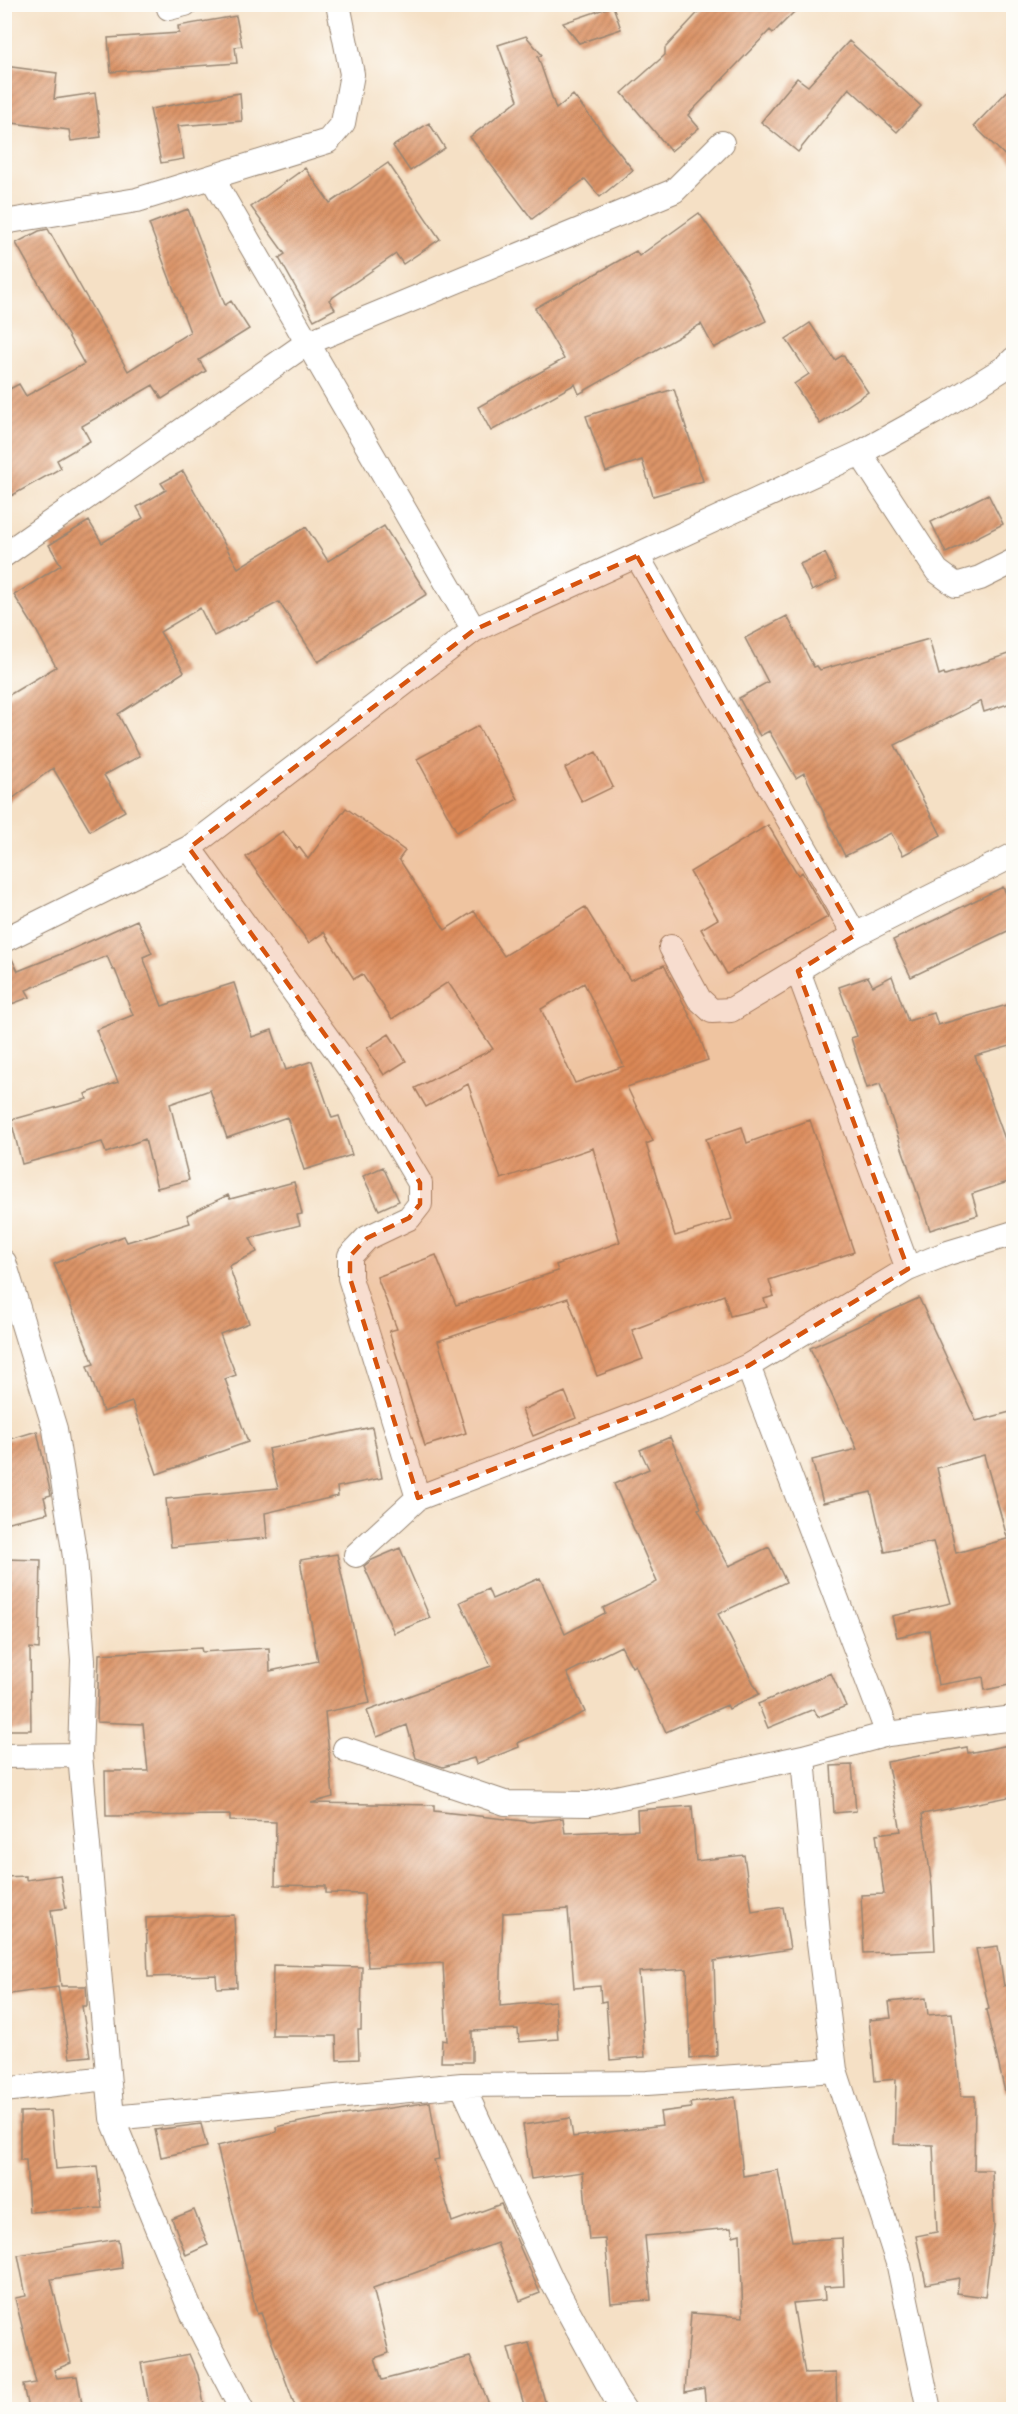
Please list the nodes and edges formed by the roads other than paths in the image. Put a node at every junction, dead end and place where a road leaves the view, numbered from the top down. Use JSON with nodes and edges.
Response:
{"nodes":[{"id":1,"x":338,"y":4,"type":"edge"},
{"id":2,"x":723,"y":143,"type":"dead end"},
{"id":3,"x":212,"y":178,"type":"junction"},
{"id":4,"x":4,"y":222,"type":"edge"},
{"id":5,"x":307,"y":343,"type":"junction"},
{"id":6,"x":1014,"y":359,"type":"edge"},
{"id":7,"x":860,"y":453,"type":"junction"},
{"id":8,"x":4,"y":555,"type":"edge"},
{"id":9,"x":637,"y":556,"type":"junction"},
{"id":10,"x":1014,"y":561,"type":"edge"},
{"id":11,"x":474,"y":630,"type":"junction"},
{"id":12,"x":189,"y":849,"type":"junction"},
{"id":13,"x":1014,"y":855,"type":"edge"},
{"id":14,"x":855,"y":935,"type":"junction"},
{"id":15,"x":4,"y":940,"type":"edge"},
{"id":16,"x":671,"y":947,"type":"dead end"},
{"id":17,"x":798,"y":971,"type":"junction"},
{"id":18,"x":1014,"y":1233,"type":"edge"},
{"id":19,"x":5,"y":1266,"type":"edge"},
{"id":20,"x":908,"y":1269,"type":"junction"},
{"id":21,"x":748,"y":1366,"type":"junction"},
{"id":22,"x":418,"y":1498,"type":"junction"},
{"id":23,"x":356,"y":1555,"type":"dead end"},
{"id":24,"x":1014,"y":1718,"type":"edge"},
{"id":25,"x":888,"y":1734,"type":"junction"},
{"id":26,"x":345,"y":1749,"type":"dead end"},
{"id":27,"x":80,"y":1755,"type":"junction"},
{"id":28,"x":4,"y":1756,"type":"edge"},
{"id":29,"x":803,"y":1757,"type":"junction"},
{"id":30,"x":835,"y":2070,"type":"junction"},
{"id":31,"x":107,"y":2078,"type":"junction"},
{"id":32,"x":462,"y":2085,"type":"junction"},
{"id":33,"x":4,"y":2090,"type":"edge"},
{"id":34,"x":112,"y":2118,"type":"junction"},
{"id":35,"x":242,"y":2409,"type":"edge"},
{"id":36,"x":624,"y":2409,"type":"edge"},
{"id":37,"x":929,"y":2409,"type":"edge"}],
"edges":[{"from":1,"to":3,"type":"street"},
{"from":2,"to":5,"type":"street"},
{"from":3,"to":4,"type":"street"},
{"from":3,"to":5,"type":"street"},
{"from":5,"to":8,"type":"street"},
{"from":5,"to":11,"type":"street"},
{"from":6,"to":7,"type":"street"},
{"from":7,"to":9,"type":"street"},
{"from":7,"to":10,"type":"street"},
{"from":9,"to":11,"type":"street"},
{"from":9,"to":14,"type":"street"},
{"from":11,"to":12,"type":"street"},
{"from":12,"to":15,"type":"street"},
{"from":12,"to":22,"type":"street"},
{"from":13,"to":14,"type":"street"},
{"from":14,"to":17,"type":"street"},
{"from":16,"to":17,"type":"street"},
{"from":17,"to":20,"type":"street"},
{"from":18,"to":20,"type":"street"},
{"from":19,"to":27,"type":"street"},
{"from":20,"to":21,"type":"street"},
{"from":21,"to":22,"type":"street"},
{"from":21,"to":25,"type":"street"},
{"from":22,"to":23,"type":"street"},
{"from":24,"to":25,"type":"street"},
{"from":25,"to":29,"type":"street"},
{"from":26,"to":29,"type":"street"},
{"from":27,"to":28,"type":"street"},
{"from":27,"to":31,"type":"street"},
{"from":29,"to":30,"type":"street"},
{"from":30,"to":32,"type":"street"},
{"from":30,"to":37,"type":"street"},
{"from":31,"to":33,"type":"street"},
{"from":31,"to":34,"type":"street"},
{"from":32,"to":34,"type":"street"},
{"from":32,"to":36,"type":"street"},
{"from":34,"to":35,"type":"street"}]}
